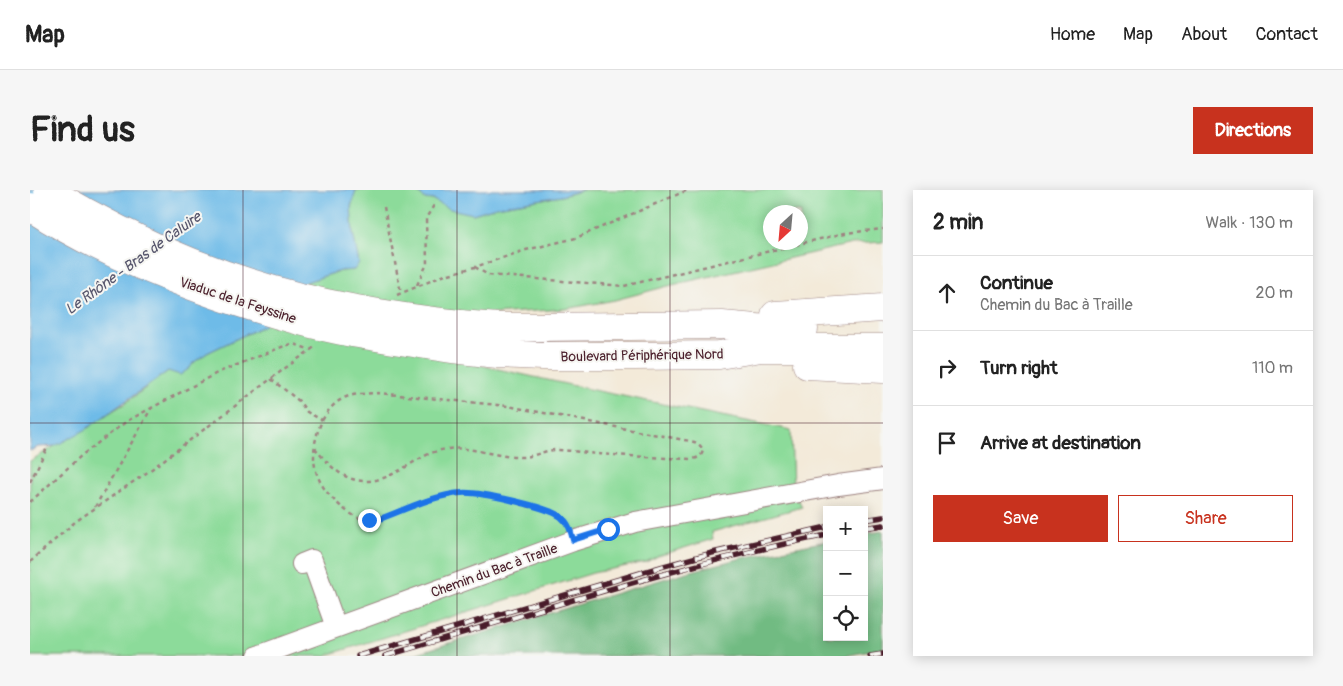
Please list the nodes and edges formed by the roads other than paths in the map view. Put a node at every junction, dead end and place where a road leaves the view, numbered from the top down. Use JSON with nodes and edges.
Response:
{"nodes":[{"id":1,"x":48,"y":190,"type":"edge"},
{"id":2,"x":30,"y":207,"type":"edge"},
{"id":3,"x":883,"y":308,"type":"edge"},
{"id":4,"x":722,"y":325,"type":"junction"},
{"id":5,"x":883,"y":330,"type":"edge"},
{"id":6,"x":460,"y":337,"type":"junction"},
{"id":7,"x":883,"y":348,"type":"edge"},
{"id":8,"x":719,"y":355,"type":"junction"},
{"id":9,"x":883,"y":369,"type":"edge"},
{"id":10,"x":883,"y":479,"type":"edge"},
{"id":11,"x":302,"y":564,"type":"dead end"},
{"id":12,"x":336,"y":628,"type":"junction"},
{"id":13,"x":258,"y":656,"type":"edge"}],
"edges":[{"from":1,"to":6,"type":"highway","name":"Viaduc de la Feyssine","bridge":true},
{"from":2,"to":6,"type":"highway","name":"Viaduc de la Feyssine","bridge":true},
{"from":3,"to":4,"type":"highway"},
{"from":4,"to":5,"type":"highway","name":"Boulevard Périphérique Nord"},
{"from":4,"to":6,"type":"highway","name":"Boulevard Périphérique Nord"},
{"from":6,"to":8,"type":"highway","name":"Boulevard Périphérique Nord"},
{"from":7,"to":8,"type":"highway","name":"Boulevard Périphérique Nord"},
{"from":8,"to":9,"type":"highway"},
{"from":10,"to":12,"type":"street","name":"Chemin du Bac à Traille"},
{"from":11,"to":12,"type":"street"},
{"from":12,"to":13,"type":"street","name":"Chemin du Bac à Traille"}]}
